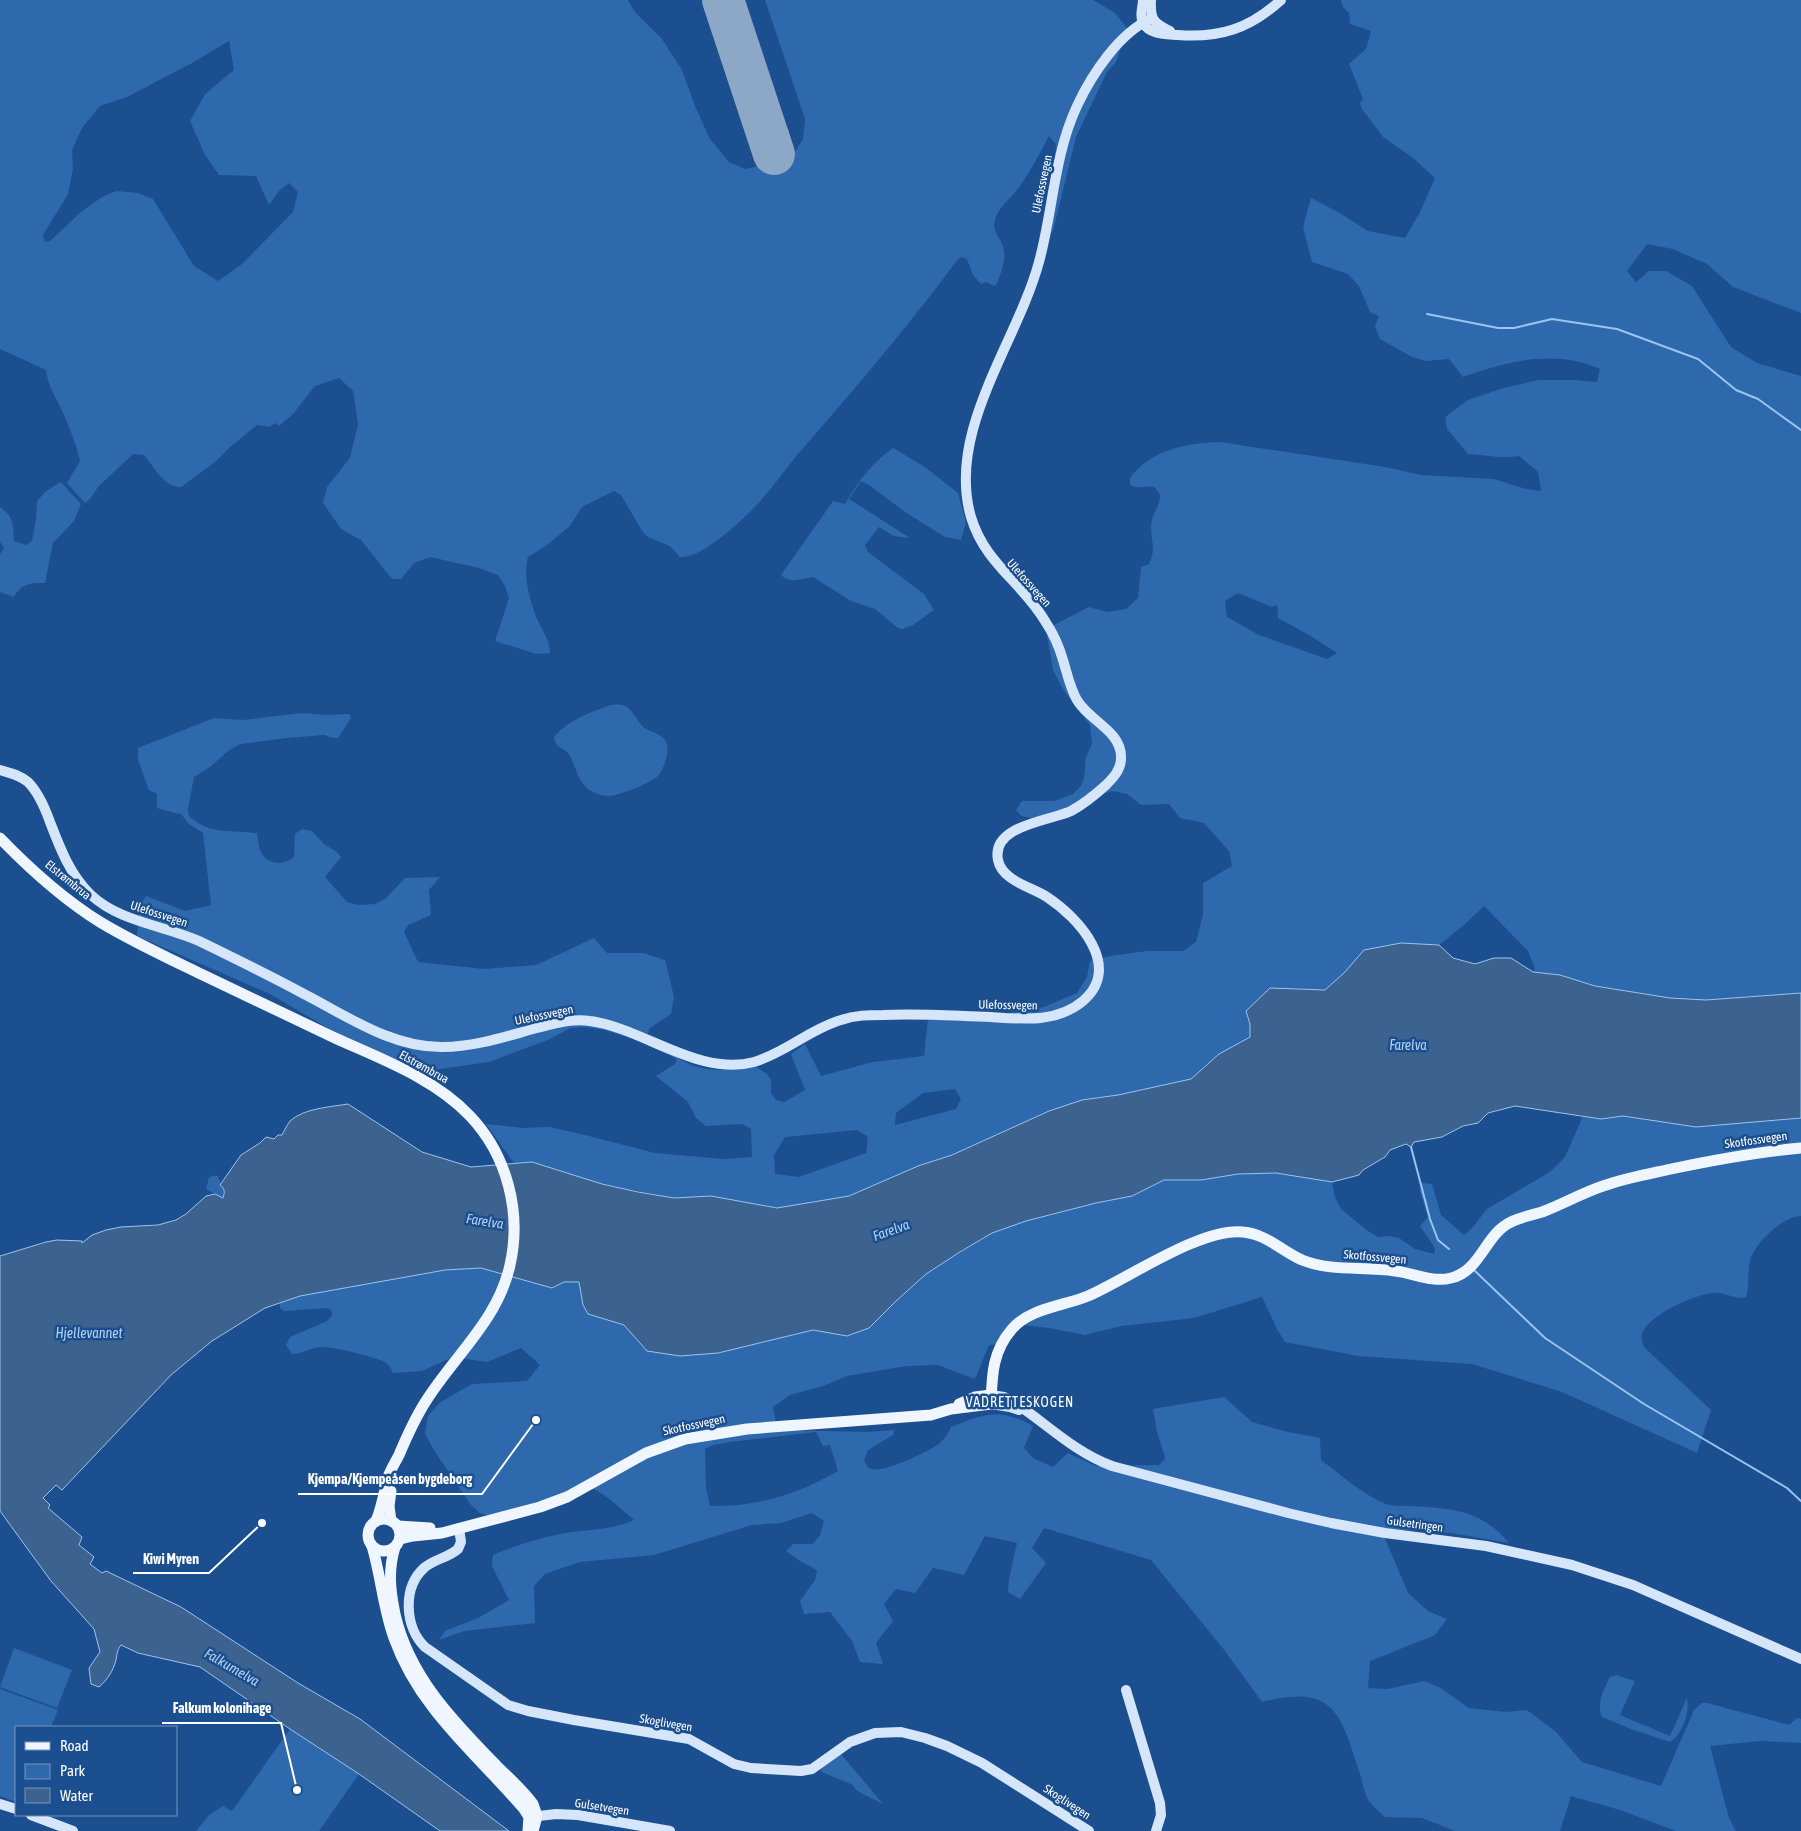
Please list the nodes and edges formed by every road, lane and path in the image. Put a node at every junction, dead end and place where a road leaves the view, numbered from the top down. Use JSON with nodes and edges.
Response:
{"nodes":[{"id":1,"x":1142,"y":0,"type":"edge"},
{"id":2,"x":1151,"y":0,"type":"edge"},
{"id":3,"x":1281,"y":0,"type":"edge"},
{"id":4,"x":1147,"y":20,"type":"junction"},
{"id":5,"x":0,"y":772,"type":"edge"},
{"id":6,"x":0,"y":828,"type":"edge"},
{"id":7,"x":0,"y":838,"type":"edge"},
{"id":8,"x":25,"y":861,"type":"junction"},
{"id":9,"x":1801,"y":1148,"type":"edge"},
{"id":10,"x":991,"y":1399,"type":"junction"},
{"id":11,"x":398,"y":1457,"type":"junction"},
{"id":12,"x":376,"y":1521,"type":"junction"},
{"id":13,"x":394,"y":1523,"type":"junction"},
{"id":14,"x":459,"y":1528,"type":"junction"},
{"id":15,"x":398,"y":1543,"type":"junction"},
{"id":16,"x":372,"y":1546,"type":"junction"},
{"id":17,"x":1801,"y":1659,"type":"edge"},
{"id":18,"x":1126,"y":1690,"type":"dead end"},
{"id":19,"x":0,"y":1804,"type":"edge"},
{"id":20,"x":15,"y":1809,"type":"edge"},
{"id":21,"x":34,"y":1816,"type":"edge"},
{"id":22,"x":533,"y":1817,"type":"junction"},
{"id":23,"x":73,"y":1831,"type":"edge"},
{"id":24,"x":528,"y":1831,"type":"edge"},
{"id":25,"x":533,"y":1831,"type":"edge"},
{"id":26,"x":670,"y":1831,"type":"edge"},
{"id":27,"x":1089,"y":1831,"type":"edge"},
{"id":28,"x":1156,"y":1831,"type":"edge"}],
"edges":[{"from":1,"to":4,"type":"street"},
{"from":2,"to":4,"type":"street"},
{"from":3,"to":4,"type":"street"},
{"from":4,"to":5,"type":"street","name":"Ulefossvegen"},
{"from":6,"to":8,"type":"main road","name":"Elstrømbrua"},
{"from":7,"to":8,"type":"main road","name":"Elstrømbrua"},
{"from":8,"to":11,"type":"main road","name":"Elstrømbrua"},
{"from":9,"to":10,"type":"main road","name":"Skotfossvegen"},
{"from":10,"to":14,"type":"main road","name":"Skotfossvegen"},
{"from":10,"to":17,"type":"street","name":"Gulsetringen"},
{"from":11,"to":12,"type":"main road","name":"Elstrømbrua"},
{"from":11,"to":13,"type":"main road","name":"Elstrømbrua"},
{"from":12,"to":13,"type":"main road"},
{"from":12,"to":16,"type":"main road"},
{"from":13,"to":14,"type":"main road","name":"Skotfossvegen"},
{"from":13,"to":15,"type":"main road"},
{"from":14,"to":15,"type":"main road","name":"Skotfossvegen"},
{"from":14,"to":27,"type":"street","name":"Skoglivegen"},
{"from":15,"to":16,"type":"main road"},
{"from":15,"to":22,"type":"main road"},
{"from":16,"to":22,"type":"main road"},
{"from":18,"to":28,"type":"street"},
{"from":19,"to":20,"type":"street"},
{"from":21,"to":23,"type":"street"},
{"from":22,"to":24,"type":"main road"},
{"from":22,"to":25,"type":"main road"},
{"from":22,"to":26,"type":"street","name":"Gulsetvegen"}]}
